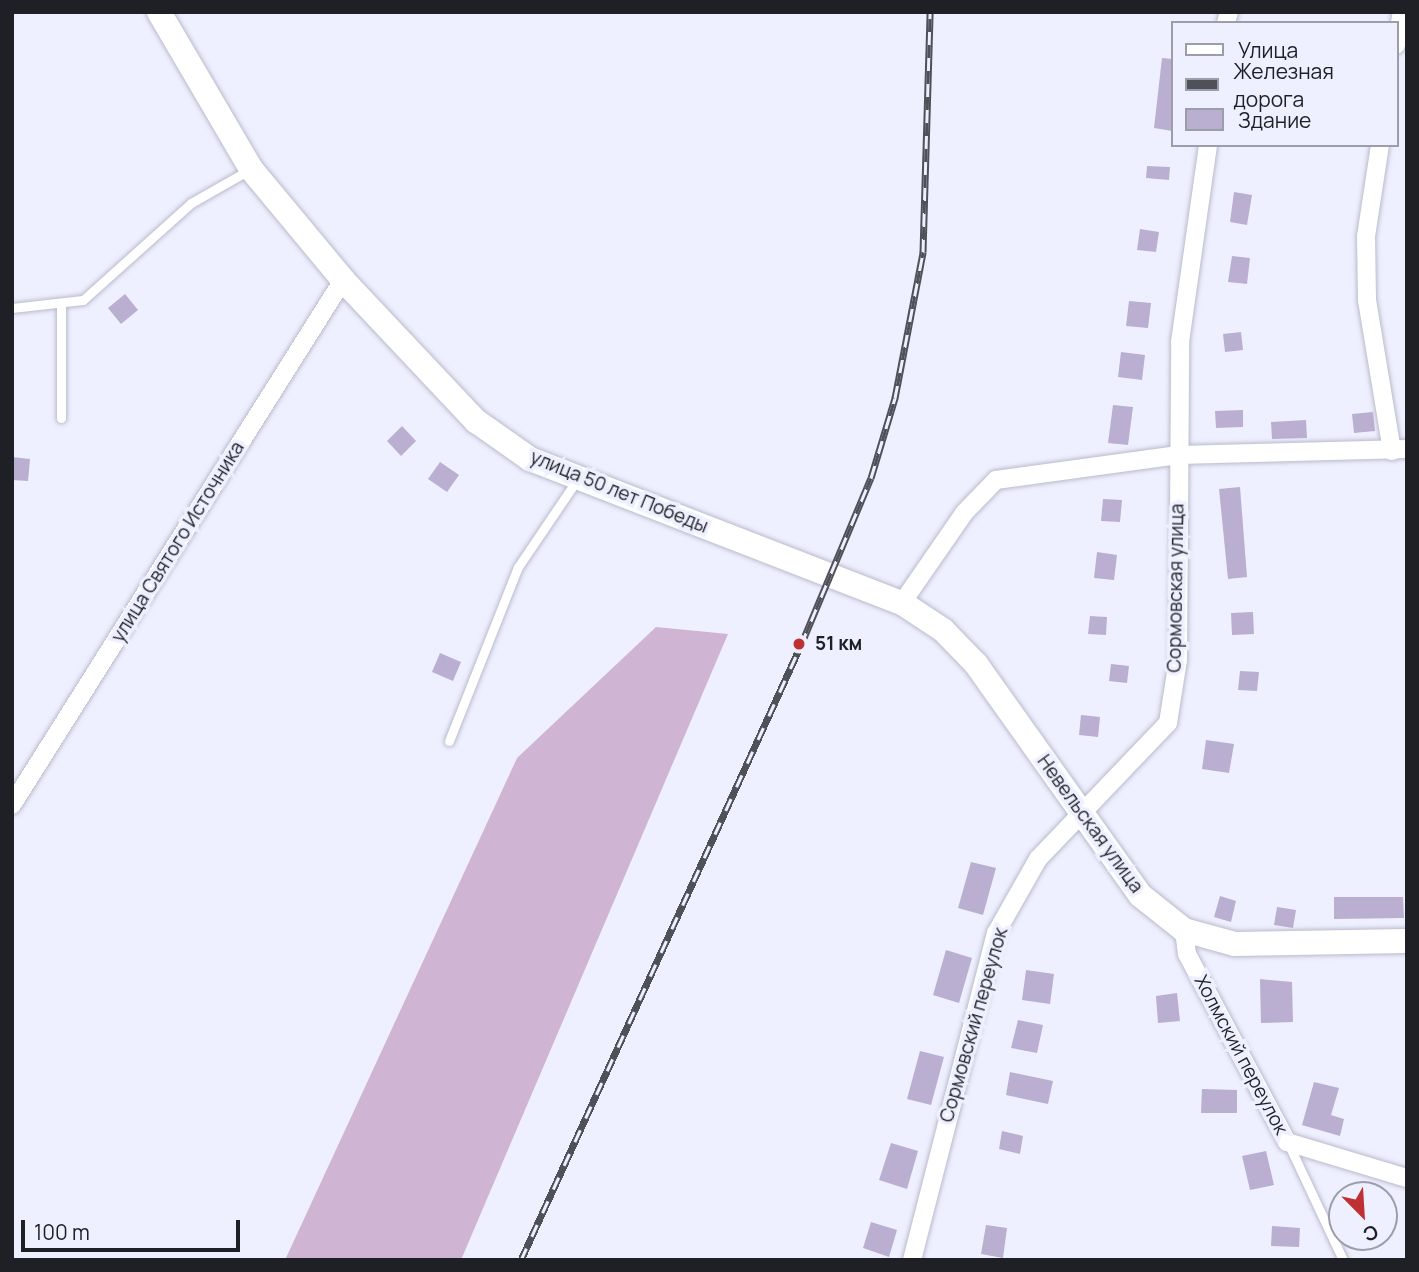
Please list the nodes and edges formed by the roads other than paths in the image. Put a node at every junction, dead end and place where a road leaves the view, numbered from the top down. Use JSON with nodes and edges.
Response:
{"nodes":[{"id":1,"x":159,"y":12,"type":"edge"},
{"id":2,"x":1402,"y":12,"type":"edge"},
{"id":3,"x":1398,"y":35,"type":"edge"},
{"id":4,"x":1208,"y":147,"type":"edge"},
{"id":5,"x":1380,"y":147,"type":"edge"},
{"id":6,"x":251,"y":169,"type":"junction"},
{"id":7,"x":343,"y":280,"type":"junction"},
{"id":8,"x":61,"y":307,"type":"junction"},
{"id":9,"x":12,"y":308,"type":"edge"},
{"id":10,"x":61,"y":418,"type":"dead end"},
{"id":11,"x":1399,"y":450,"type":"edge"},
{"id":12,"x":1178,"y":455,"type":"junction"},
{"id":13,"x":578,"y":479,"type":"junction"},
{"id":14,"x":831,"y":576,"type":"joint"},
{"id":15,"x":902,"y":603,"type":"junction"},
{"id":16,"x":449,"y":741,"type":"dead end"},
{"id":17,"x":12,"y":804,"type":"edge"},
{"id":18,"x":1079,"y":810,"type":"junction"},
{"id":19,"x":1184,"y":930,"type":"junction"},
{"id":20,"x":1407,"y":941,"type":"edge"},
{"id":21,"x":1287,"y":1142,"type":"junction"},
{"id":22,"x":1407,"y":1178,"type":"edge"},
{"id":23,"x":912,"y":1260,"type":"edge"},
{"id":24,"x":1343,"y":1260,"type":"edge"}],
"edges":[{"from":1,"to":6,"type":"street","name":"улица 50 лет Победы"},
{"from":2,"to":3,"type":"street"},
{"from":4,"to":12,"type":"street","name":"Сормовская улица"},
{"from":5,"to":11,"type":"street"},
{"from":6,"to":7,"type":"street","name":"улица 50 лет Победы"},
{"from":6,"to":8,"type":"lane"},
{"from":7,"to":13,"type":"street","name":"улица 50 лет Победы"},
{"from":7,"to":17,"type":"street","name":"улица Святого Источника"},
{"from":8,"to":9,"type":"lane"},
{"from":8,"to":10,"type":"lane"},
{"from":11,"to":12,"type":"street"},
{"from":12,"to":15,"type":"street"},
{"from":12,"to":18,"type":"street","name":"Сормовская улица"},
{"from":13,"to":14,"type":"street","name":"улица 50 лет Победы"},
{"from":13,"to":16,"type":"lane"},
{"from":14,"to":15,"type":"street","name":"Невельская улица"},
{"from":15,"to":18,"type":"street","name":"Невельская улица"},
{"from":18,"to":19,"type":"street","name":"Невельская улица"},
{"from":18,"to":23,"type":"street","name":"Сормовский переулок"},
{"from":19,"to":20,"type":"street","name":"Невельская улица"},
{"from":19,"to":21,"type":"street","name":"Холмский переулок"},
{"from":21,"to":22,"type":"street","name":"Холмский переулок"},
{"from":21,"to":24,"type":"lane"}]}
